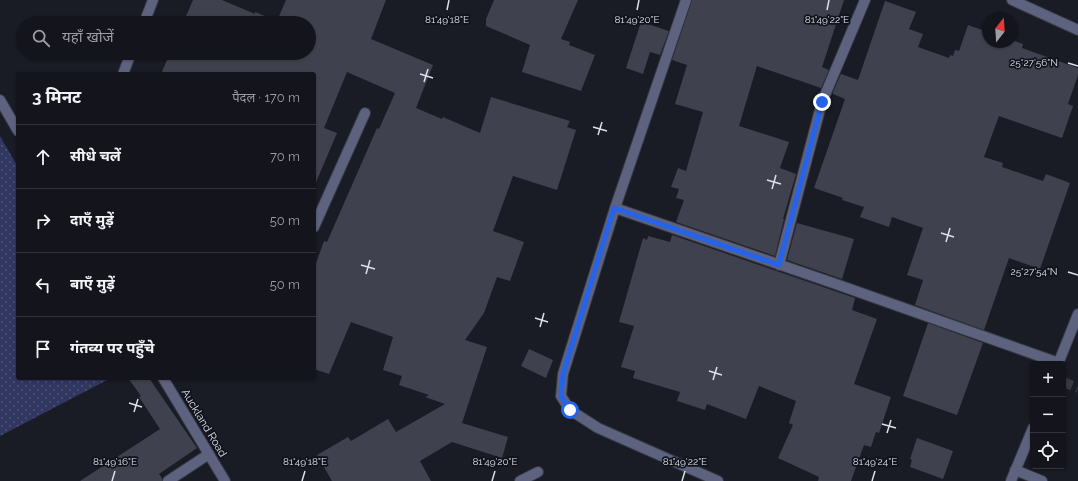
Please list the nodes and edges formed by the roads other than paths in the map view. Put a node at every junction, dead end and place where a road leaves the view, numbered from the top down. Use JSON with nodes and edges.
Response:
{"nodes":[{"id":1,"x":153,"y":0,"type":"edge"},
{"id":2,"x":686,"y":0,"type":"edge"},
{"id":3,"x":864,"y":0,"type":"edge"},
{"id":4,"x":1012,"y":0,"type":"edge"},
{"id":5,"x":147,"y":16,"type":"edge"},
{"id":6,"x":1078,"y":30,"type":"edge"},
{"id":7,"x":128,"y":60,"type":"edge"},
{"id":8,"x":124,"y":72,"type":"edge"},
{"id":9,"x":0,"y":100,"type":"edge"},
{"id":10,"x":365,"y":112,"type":"dead end"},
{"id":11,"x":16,"y":128,"type":"edge"},
{"id":12,"x":614,"y":208,"type":"junction"},
{"id":13,"x":316,"y":222,"type":"edge"},
{"id":14,"x":779,"y":265,"type":"junction"},
{"id":15,"x":1078,"y":314,"type":"edge"},
{"id":16,"x":1053,"y":361,"type":"edge"},
{"id":17,"x":1060,"y":361,"type":"edge"},
{"id":18,"x":164,"y":380,"type":"edge"},
{"id":19,"x":1031,"y":433,"type":"edge"},
{"id":20,"x":209,"y":454,"type":"junction"},
{"id":21,"x":1015,"y":470,"type":"junction"},
{"id":22,"x":538,"y":472,"type":"dead end"},
{"id":23,"x":168,"y":481,"type":"edge"},
{"id":24,"x":225,"y":481,"type":"edge"},
{"id":25,"x":520,"y":481,"type":"edge"},
{"id":26,"x":718,"y":481,"type":"edge"},
{"id":27,"x":1011,"y":481,"type":"edge"},
{"id":28,"x":1042,"y":481,"type":"edge"}],
"edges":[{"from":1,"to":5,"type":"street"},
{"from":2,"to":12,"type":"street"},
{"from":3,"to":14,"type":"street"},
{"from":4,"to":6,"type":"street"},
{"from":7,"to":8,"type":"street"},
{"from":9,"to":11,"type":"street"},
{"from":10,"to":13,"type":"street"},
{"from":12,"to":14,"type":"street"},
{"from":12,"to":26,"type":"street"},
{"from":14,"to":16,"type":"street"},
{"from":15,"to":17,"type":"street"},
{"from":18,"to":20,"type":"street","name":"Auckland Road"},
{"from":19,"to":21,"type":"street"},
{"from":20,"to":23,"type":"street"},
{"from":20,"to":24,"type":"street","name":"Auckland Road"},
{"from":21,"to":27,"type":"street"},
{"from":21,"to":28,"type":"street"},
{"from":22,"to":25,"type":"street"}]}
